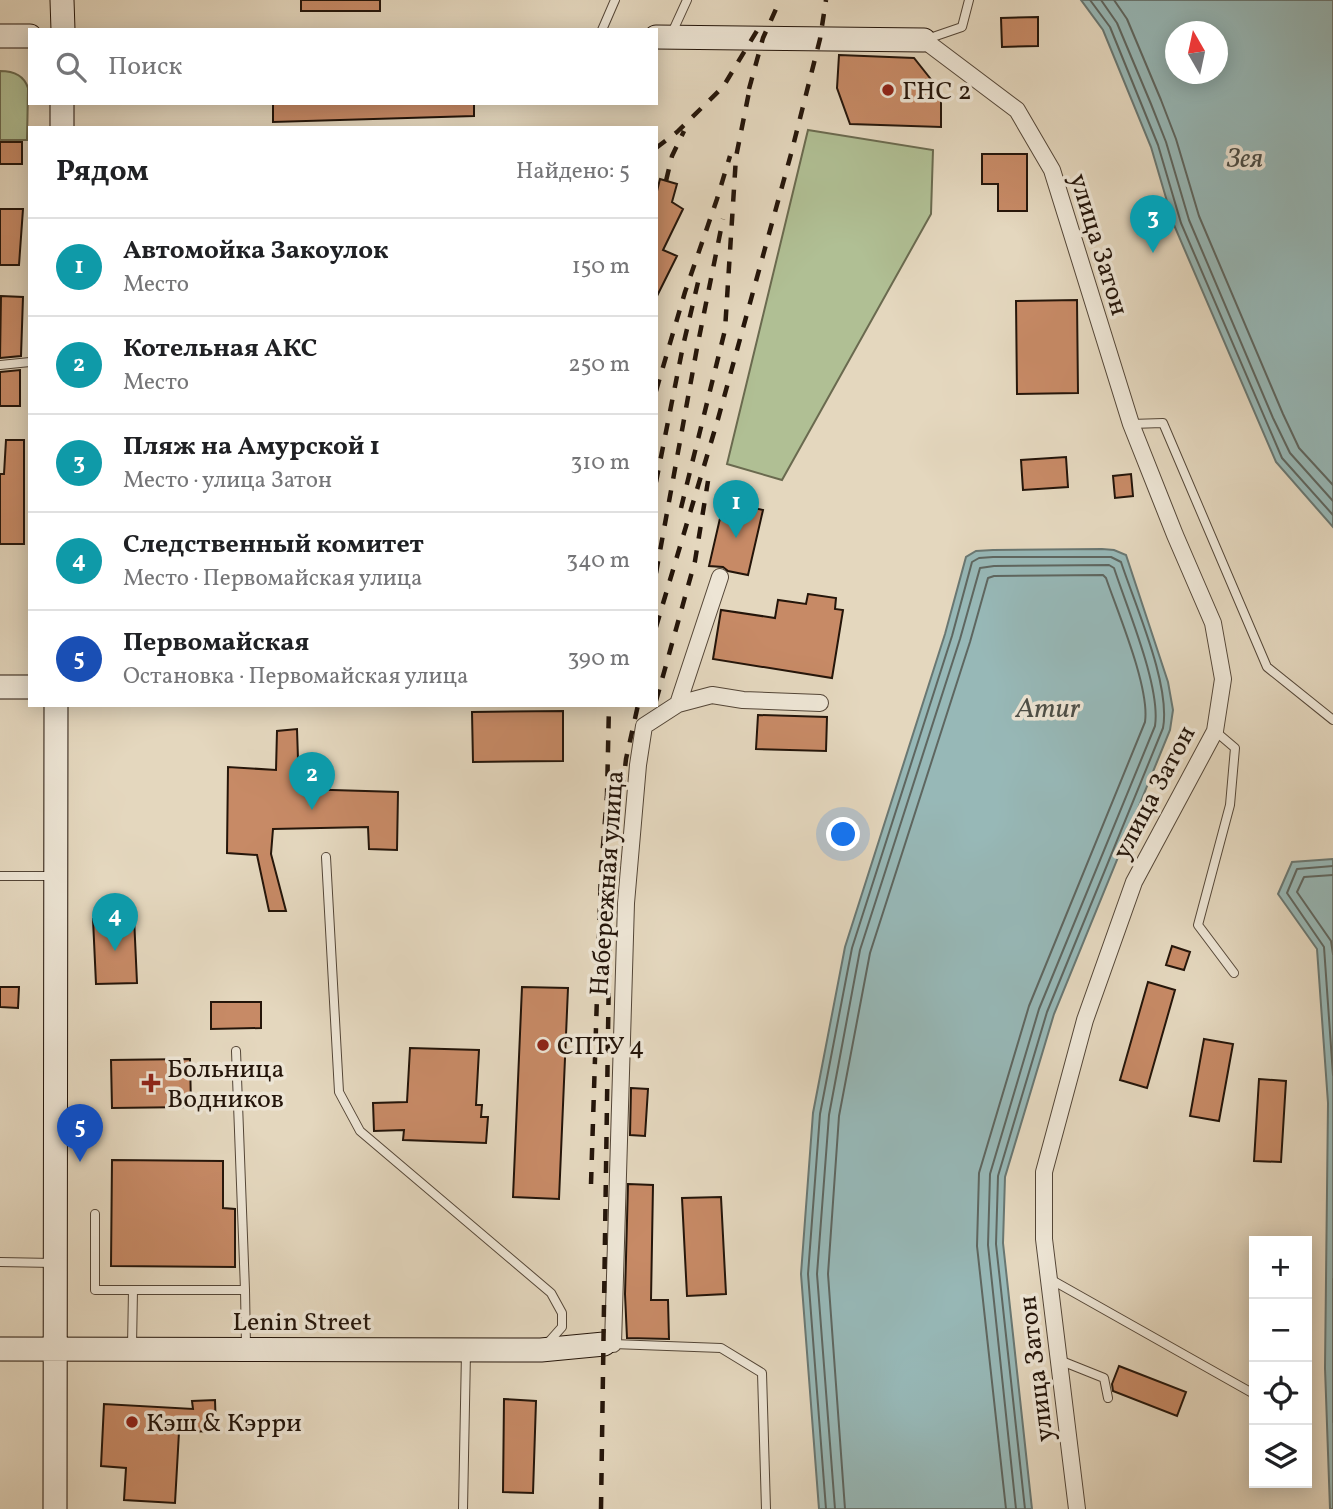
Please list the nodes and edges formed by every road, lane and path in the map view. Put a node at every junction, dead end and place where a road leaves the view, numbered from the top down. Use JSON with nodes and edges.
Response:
{"nodes":[{"id":1,"x":62,"y":0,"type":"edge"},
{"id":2,"x":615,"y":0,"type":"edge"},
{"id":3,"x":687,"y":0,"type":"edge"},
{"id":4,"x":969,"y":0,"type":"edge"},
{"id":5,"x":63,"y":28,"type":"edge"},
{"id":6,"x":603,"y":28,"type":"edge"},
{"id":7,"x":0,"y":36,"type":"edge"},
{"id":8,"x":28,"y":36,"type":"edge"},
{"id":9,"x":663,"y":37,"type":"edge"},
{"id":10,"x":924,"y":40,"type":"junction"},
{"id":11,"x":62,"y":105,"type":"edge"},
{"id":12,"x":62,"y":126,"type":"edge"},
{"id":13,"x":28,"y":362,"type":"edge"},
{"id":14,"x":0,"y":365,"type":"edge"},
{"id":15,"x":1131,"y":424,"type":"junction"},
{"id":16,"x":720,"y":577,"type":"dead end"},
{"id":17,"x":0,"y":687,"type":"edge"},
{"id":18,"x":28,"y":687,"type":"edge"},
{"id":19,"x":820,"y":703,"type":"dead end"},
{"id":20,"x":678,"y":704,"type":"junction"},
{"id":21,"x":55,"y":707,"type":"edge"},
{"id":22,"x":1333,"y":720,"type":"edge"},
{"id":23,"x":1214,"y":731,"type":"junction"},
{"id":24,"x":326,"y":857,"type":"dead end"},
{"id":25,"x":0,"y":876,"type":"edge"},
{"id":26,"x":55,"y":876,"type":"junction"},
{"id":27,"x":1234,"y":973,"type":"dead end"},
{"id":28,"x":236,"y":1051,"type":"dead end"},
{"id":29,"x":95,"y":1214,"type":"dead end"},
{"id":30,"x":0,"y":1262,"type":"edge"},
{"id":31,"x":55,"y":1263,"type":"junction"},
{"id":32,"x":1049,"y":1278,"type":"junction"},
{"id":33,"x":133,"y":1290,"type":"junction"},
{"id":34,"x":244,"y":1290,"type":"junction"},
{"id":35,"x":608,"y":1344,"type":"junction"},
{"id":36,"x":0,"y":1349,"type":"edge"},
{"id":37,"x":54,"y":1349,"type":"junction"},
{"id":38,"x":132,"y":1349,"type":"junction"},
{"id":39,"x":246,"y":1349,"type":"junction"},
{"id":40,"x":466,"y":1349,"type":"junction"},
{"id":41,"x":541,"y":1350,"type":"junction"},
{"id":42,"x":1059,"y":1360,"type":"junction"},
{"id":43,"x":1249,"y":1391,"type":"edge"},
{"id":44,"x":1108,"y":1398,"type":"dead end"},
{"id":45,"x":55,"y":1509,"type":"edge"},
{"id":46,"x":463,"y":1509,"type":"edge"},
{"id":47,"x":766,"y":1509,"type":"edge"},
{"id":48,"x":1077,"y":1509,"type":"edge"}],
"edges":[{"from":1,"to":5,"type":"street"},
{"from":2,"to":6,"type":"lane"},
{"from":3,"to":9,"type":"lane"},
{"from":4,"to":10,"type":"lane"},
{"from":7,"to":8,"type":"street"},
{"from":9,"to":10,"type":"street"},
{"from":10,"to":15,"type":"street","name":"улица Затон"},
{"from":11,"to":12,"type":"street"},
{"from":13,"to":14,"type":"lane"},
{"from":15,"to":22,"type":"lane"},
{"from":15,"to":23,"type":"street","name":"улица Затон"},
{"from":16,"to":20,"type":"street"},
{"from":17,"to":18,"type":"street"},
{"from":19,"to":20,"type":"street","name":"Набережная улица"},
{"from":20,"to":35,"type":"street","name":"Набережная улица"},
{"from":21,"to":26,"type":"street"},
{"from":23,"to":27,"type":"lane"},
{"from":23,"to":32,"type":"street","name":"улица Затон"},
{"from":24,"to":41,"type":"lane"},
{"from":25,"to":26,"type":"lane"},
{"from":26,"to":31,"type":"street"},
{"from":28,"to":34,"type":"lane"},
{"from":29,"to":33,"type":"lane"},
{"from":30,"to":31,"type":"lane"},
{"from":31,"to":37,"type":"street"},
{"from":32,"to":42,"type":"street","name":"улица Затон"},
{"from":32,"to":43,"type":"lane"},
{"from":33,"to":34,"type":"lane"},
{"from":33,"to":38,"type":"lane"},
{"from":34,"to":39,"type":"lane"},
{"from":35,"to":41,"type":"street","name":"Lenin Street"},
{"from":35,"to":47,"type":"lane"},
{"from":36,"to":37,"type":"street","name":"Lenin Street"},
{"from":37,"to":38,"type":"street","name":"Lenin Street"},
{"from":37,"to":45,"type":"street"},
{"from":38,"to":39,"type":"street","name":"Lenin Street"},
{"from":39,"to":40,"type":"street","name":"Lenin Street"},
{"from":40,"to":41,"type":"street","name":"Lenin Street"},
{"from":40,"to":46,"type":"lane"},
{"from":42,"to":44,"type":"lane"},
{"from":42,"to":48,"type":"street","name":"улица Затон"}]}
